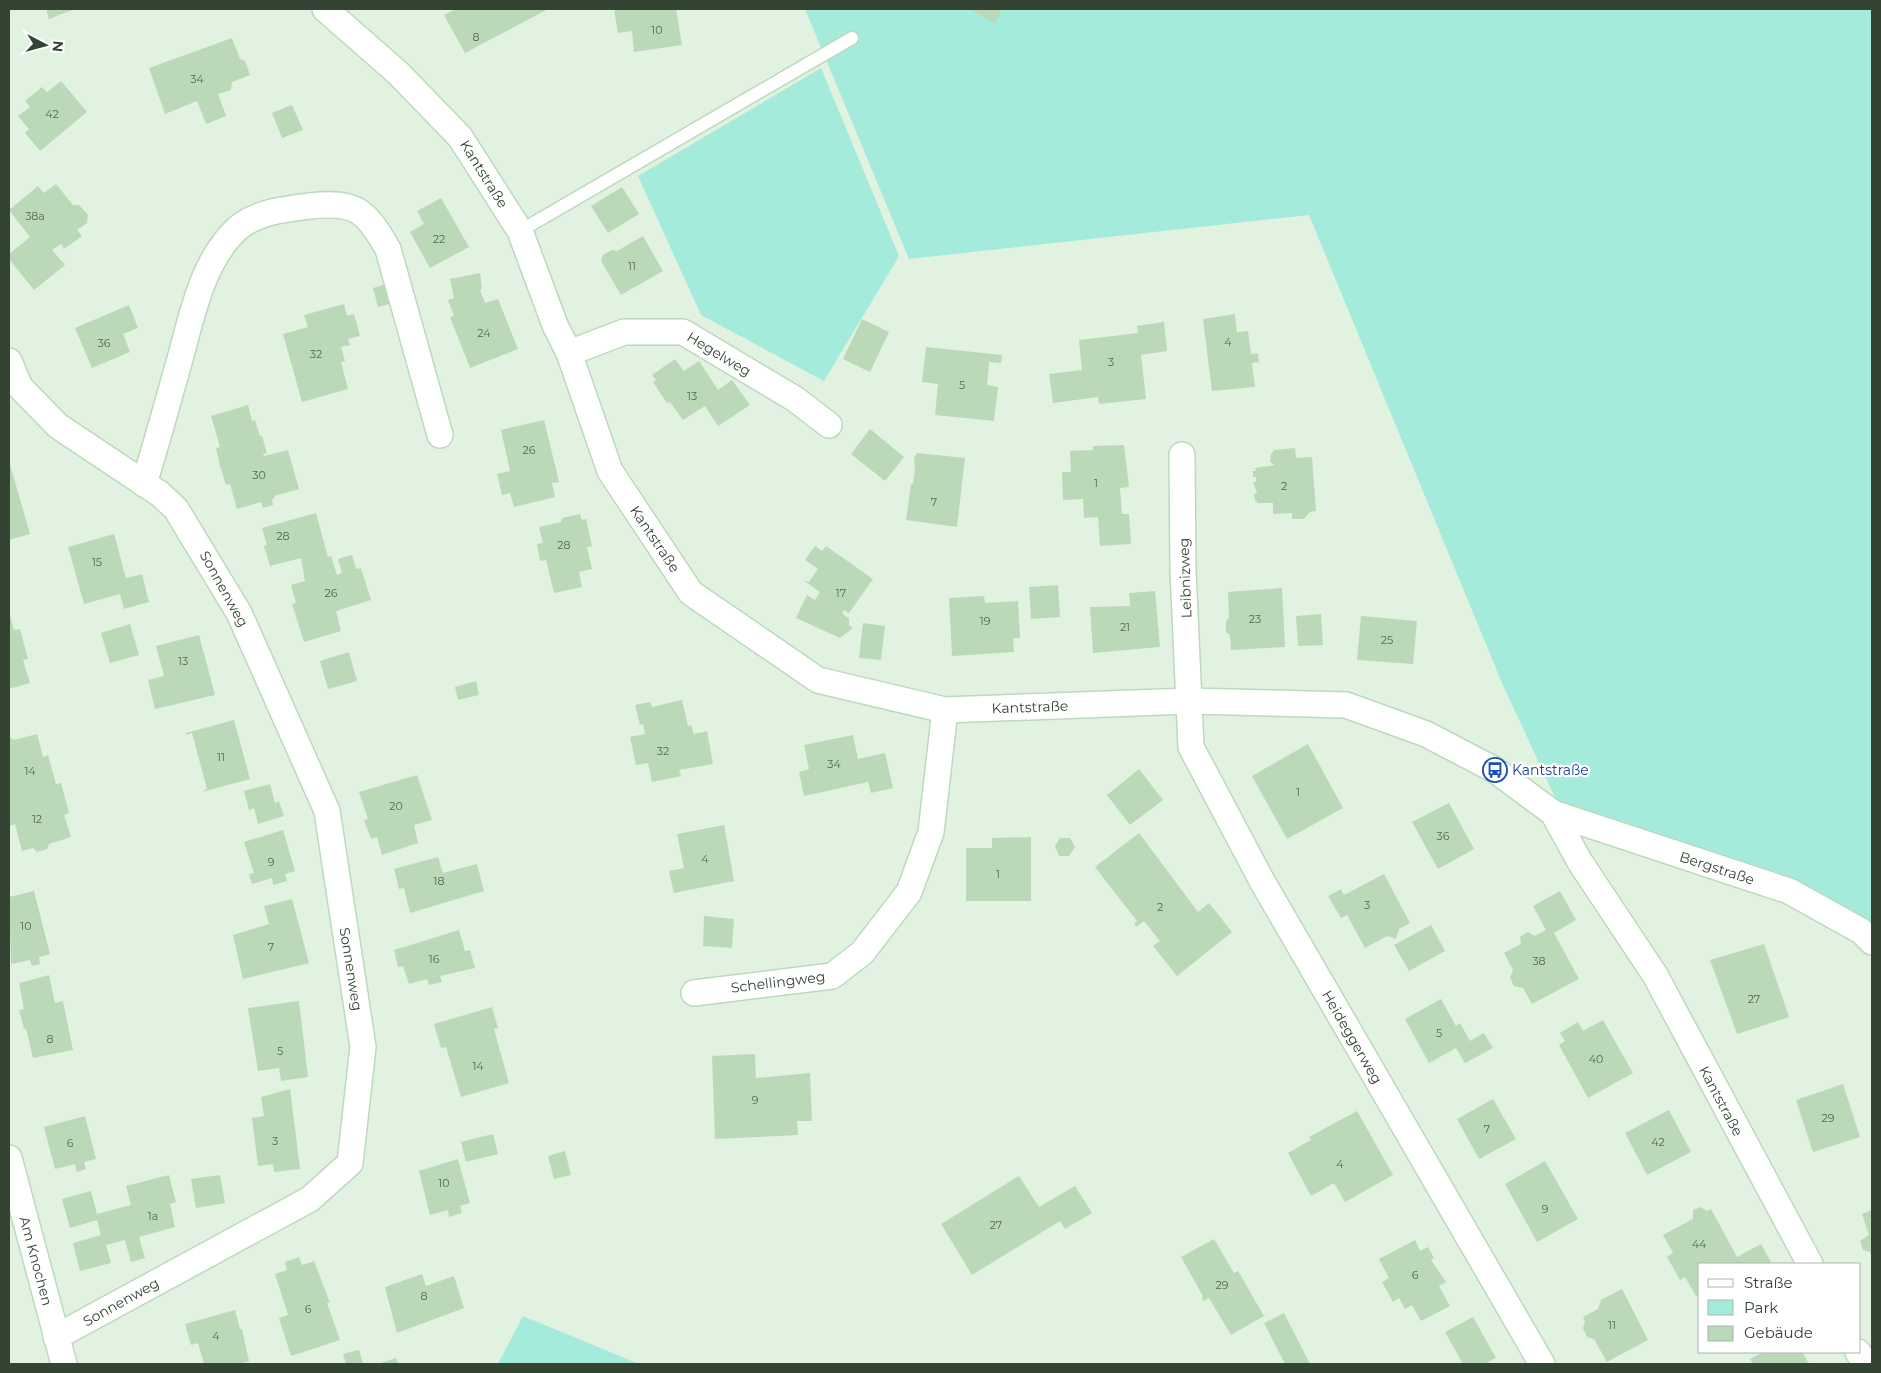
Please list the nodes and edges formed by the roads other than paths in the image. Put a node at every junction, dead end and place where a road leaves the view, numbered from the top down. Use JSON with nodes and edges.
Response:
{"nodes":[{"id":1,"x":325,"y":9,"type":"edge"},
{"id":2,"x":852,"y":38,"type":"dead end"},
{"id":3,"x":520,"y":231,"type":"junction"},
{"id":4,"x":569,"y":354,"type":"junction"},
{"id":5,"x":9,"y":361,"type":"edge"},
{"id":6,"x":829,"y":425,"type":"dead end"},
{"id":7,"x":440,"y":435,"type":"dead end"},
{"id":8,"x":1182,"y":455,"type":"dead end"},
{"id":9,"x":144,"y":484,"type":"junction"},
{"id":10,"x":1189,"y":701,"type":"junction"},
{"id":11,"x":945,"y":710,"type":"junction"},
{"id":12,"x":1553,"y":813,"type":"junction"},
{"id":13,"x":1872,"y":942,"type":"edge"},
{"id":14,"x":694,"y":993,"type":"dead end"},
{"id":15,"x":9,"y":1158,"type":"edge"},
{"id":16,"x":1809,"y":1263,"type":"edge"},
{"id":17,"x":56,"y":1337,"type":"junction"},
{"id":18,"x":1859,"y":1353,"type":"edge"},
{"id":19,"x":64,"y":1364,"type":"edge"},
{"id":20,"x":1542,"y":1364,"type":"edge"},
{"id":21,"x":1865,"y":1364,"type":"edge"}],
"edges":[{"from":1,"to":3,"type":"street","name":"Kantstraße"},
{"from":2,"to":3,"type":"lane"},
{"from":3,"to":4,"type":"street","name":"Kantstraße"},
{"from":4,"to":6,"type":"street","name":"Hegelweg"},
{"from":4,"to":11,"type":"street","name":"Kantstraße"},
{"from":5,"to":9,"type":"street","name":"Sonnenweg"},
{"from":7,"to":9,"type":"street"},
{"from":8,"to":10,"type":"street","name":"Leibnizweg"},
{"from":9,"to":17,"type":"street","name":"Sonnenweg"},
{"from":10,"to":11,"type":"street","name":"Kantstraße"},
{"from":10,"to":12,"type":"street","name":"Kantstraße"},
{"from":10,"to":20,"type":"street","name":"Heideggerweg"},
{"from":11,"to":14,"type":"street","name":"Schellingweg"},
{"from":12,"to":13,"type":"street","name":"Bergstraße"},
{"from":12,"to":16,"type":"street","name":"Kantstraße"},
{"from":15,"to":17,"type":"street","name":"Am Knochen"},
{"from":17,"to":19,"type":"street","name":"Am Knochen"},
{"from":18,"to":21,"type":"street"}]}
